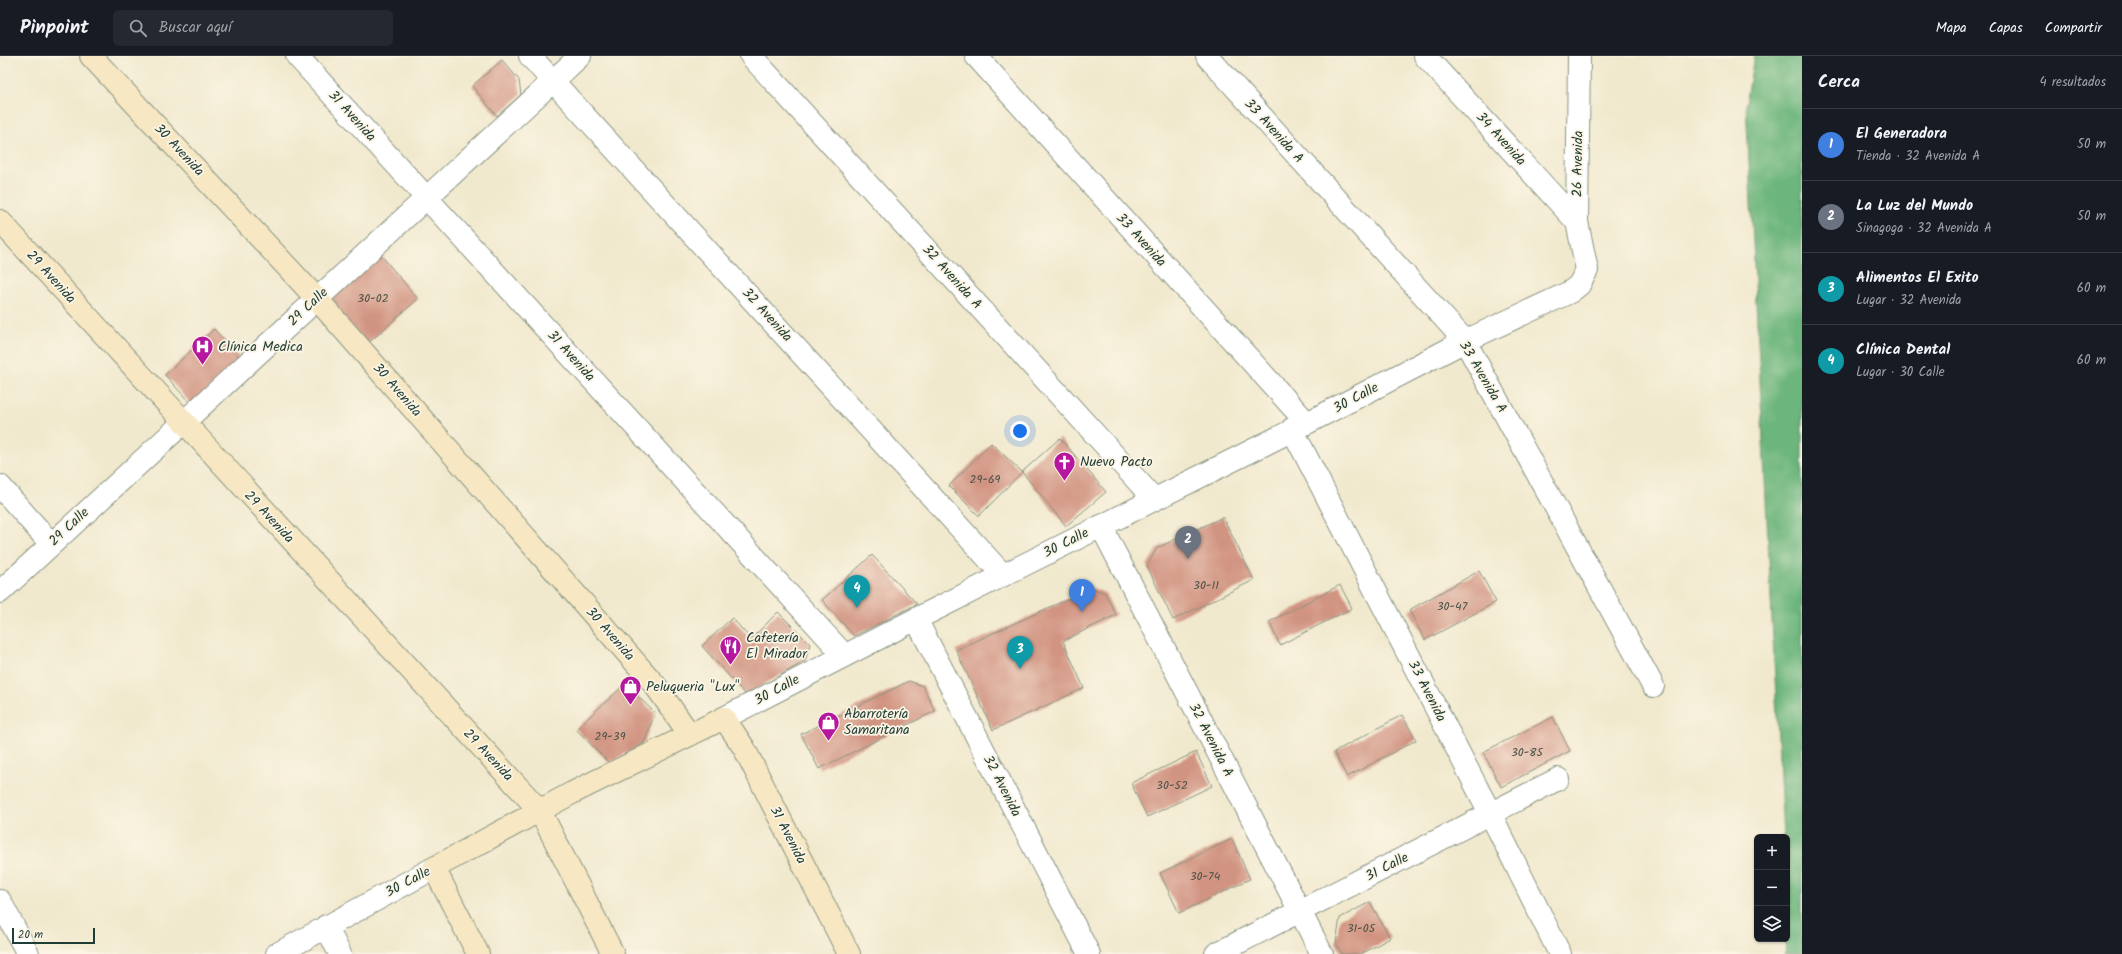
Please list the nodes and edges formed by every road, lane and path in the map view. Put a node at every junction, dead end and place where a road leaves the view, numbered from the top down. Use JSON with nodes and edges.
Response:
{"nodes":[{"id":1,"x":91,"y":56,"type":"edge"},
{"id":2,"x":297,"y":56,"type":"edge"},
{"id":3,"x":530,"y":56,"type":"edge"},
{"id":4,"x":580,"y":56,"type":"edge"},
{"id":5,"x":751,"y":56,"type":"edge"},
{"id":6,"x":976,"y":56,"type":"edge"},
{"id":7,"x":1207,"y":56,"type":"edge"},
{"id":8,"x":1425,"y":56,"type":"edge"},
{"id":9,"x":1579,"y":56,"type":"edge"},
{"id":10,"x":553,"y":81,"type":"junction"},
{"id":11,"x":427,"y":198,"type":"junction"},
{"id":12,"x":0,"y":221,"type":"edge"},
{"id":13,"x":1577,"y":222,"type":"junction"},
{"id":14,"x":1587,"y":270,"type":"joint"},
{"id":15,"x":317,"y":299,"type":"junction"},
{"id":16,"x":1464,"y":341,"type":"junction"},
{"id":17,"x":182,"y":422,"type":"junction"},
{"id":18,"x":1299,"y":426,"type":"junction"},
{"id":19,"x":0,"y":486,"type":"edge"},
{"id":20,"x":1154,"y":499,"type":"junction"},
{"id":21,"x":1101,"y":526,"type":"junction"},
{"id":22,"x":51,"y":544,"type":"junction"},
{"id":23,"x":1003,"y":575,"type":"junction"},
{"id":24,"x":0,"y":592,"type":"edge"},
{"id":25,"x":916,"y":619,"type":"junction"},
{"id":26,"x":844,"y":656,"type":"junction"},
{"id":27,"x":1654,"y":686,"type":"dead end"},
{"id":28,"x":724,"y":718,"type":"junction"},
{"id":29,"x":690,"y":735,"type":"junction"},
{"id":30,"x":1558,"y":779,"type":"dead end"},
{"id":31,"x":1490,"y":813,"type":"junction"},
{"id":32,"x":544,"y":819,"type":"junction"},
{"id":33,"x":434,"y":868,"type":"junction"},
{"id":34,"x":0,"y":901,"type":"edge"},
{"id":35,"x":1300,"y":912,"type":"junction"},
{"id":36,"x":326,"y":926,"type":"junction"},
{"id":37,"x":28,"y":954,"type":"edge"},
{"id":38,"x":277,"y":954,"type":"edge"},
{"id":39,"x":340,"y":954,"type":"edge"},
{"id":40,"x":478,"y":954,"type":"edge"},
{"id":41,"x":613,"y":954,"type":"edge"},
{"id":42,"x":849,"y":954,"type":"edge"},
{"id":43,"x":1089,"y":954,"type":"edge"},
{"id":44,"x":1216,"y":954,"type":"edge"},
{"id":45,"x":1322,"y":954,"type":"edge"},
{"id":46,"x":1560,"y":954,"type":"edge"}],
"edges":[{"from":1,"to":15,"type":"street","name":"30 Avenida"},
{"from":2,"to":11,"type":"street","name":"31 Avenida"},
{"from":3,"to":10,"type":"street","name":"32 Avenida"},
{"from":4,"to":10,"type":"street","name":"29 Calle"},
{"from":5,"to":20,"type":"street","name":"32 Avenida A"},
{"from":6,"to":18,"type":"street","name":"33 Avenida"},
{"from":7,"to":16,"type":"street","name":"33 Avenida A"},
{"from":8,"to":13,"type":"street","name":"34 Avenida"},
{"from":9,"to":13,"type":"street","name":"26 Avenida"},
{"from":10,"to":11,"type":"street","name":"29 Calle"},
{"from":10,"to":23,"type":"street","name":"32 Avenida"},
{"from":11,"to":15,"type":"street","name":"29 Calle"},
{"from":11,"to":26,"type":"street","name":"31 Avenida"},
{"from":12,"to":17,"type":"street","name":"29 Avenida"},
{"from":13,"to":14,"type":"street","name":"26 Avenida"},
{"from":14,"to":16,"type":"street","name":"30 Calle"},
{"from":15,"to":17,"type":"street","name":"29 Calle"},
{"from":15,"to":29,"type":"street","name":"30 Avenida"},
{"from":16,"to":18,"type":"street","name":"30 Calle"},
{"from":16,"to":27,"type":"street","name":"33 Avenida A"},
{"from":17,"to":22,"type":"street","name":"29 Calle"},
{"from":17,"to":32,"type":"street","name":"29 Avenida"},
{"from":18,"to":20,"type":"street","name":"30 Calle"},
{"from":18,"to":31,"type":"street","name":"33 Avenida"},
{"from":19,"to":22,"type":"street"},
{"from":20,"to":21,"type":"street","name":"30 Calle"},
{"from":21,"to":23,"type":"street","name":"30 Calle"},
{"from":21,"to":35,"type":"street","name":"32 Avenida A"},
{"from":22,"to":24,"type":"street","name":"29 Calle"},
{"from":23,"to":25,"type":"street","name":"30 Calle"},
{"from":25,"to":26,"type":"street","name":"30 Calle"},
{"from":25,"to":43,"type":"street","name":"32 Avenida"},
{"from":26,"to":28,"type":"street","name":"30 Calle"},
{"from":28,"to":29,"type":"street","name":"30 Calle"},
{"from":28,"to":42,"type":"street","name":"31 Avenida"},
{"from":29,"to":32,"type":"street","name":"30 Calle"},
{"from":30,"to":31,"type":"street","name":"31 Calle"},
{"from":31,"to":35,"type":"street","name":"31 Calle"},
{"from":31,"to":46,"type":"street","name":"33 Avenida"},
{"from":32,"to":33,"type":"street","name":"30 Calle"},
{"from":32,"to":41,"type":"street"},
{"from":33,"to":36,"type":"street","name":"30 Calle"},
{"from":33,"to":40,"type":"street"},
{"from":34,"to":37,"type":"street"},
{"from":35,"to":44,"type":"street","name":"31 Calle"},
{"from":35,"to":45,"type":"street","name":"32 Avenida A"},
{"from":36,"to":38,"type":"street","name":"30 Calle"},
{"from":36,"to":39,"type":"street"}]}
